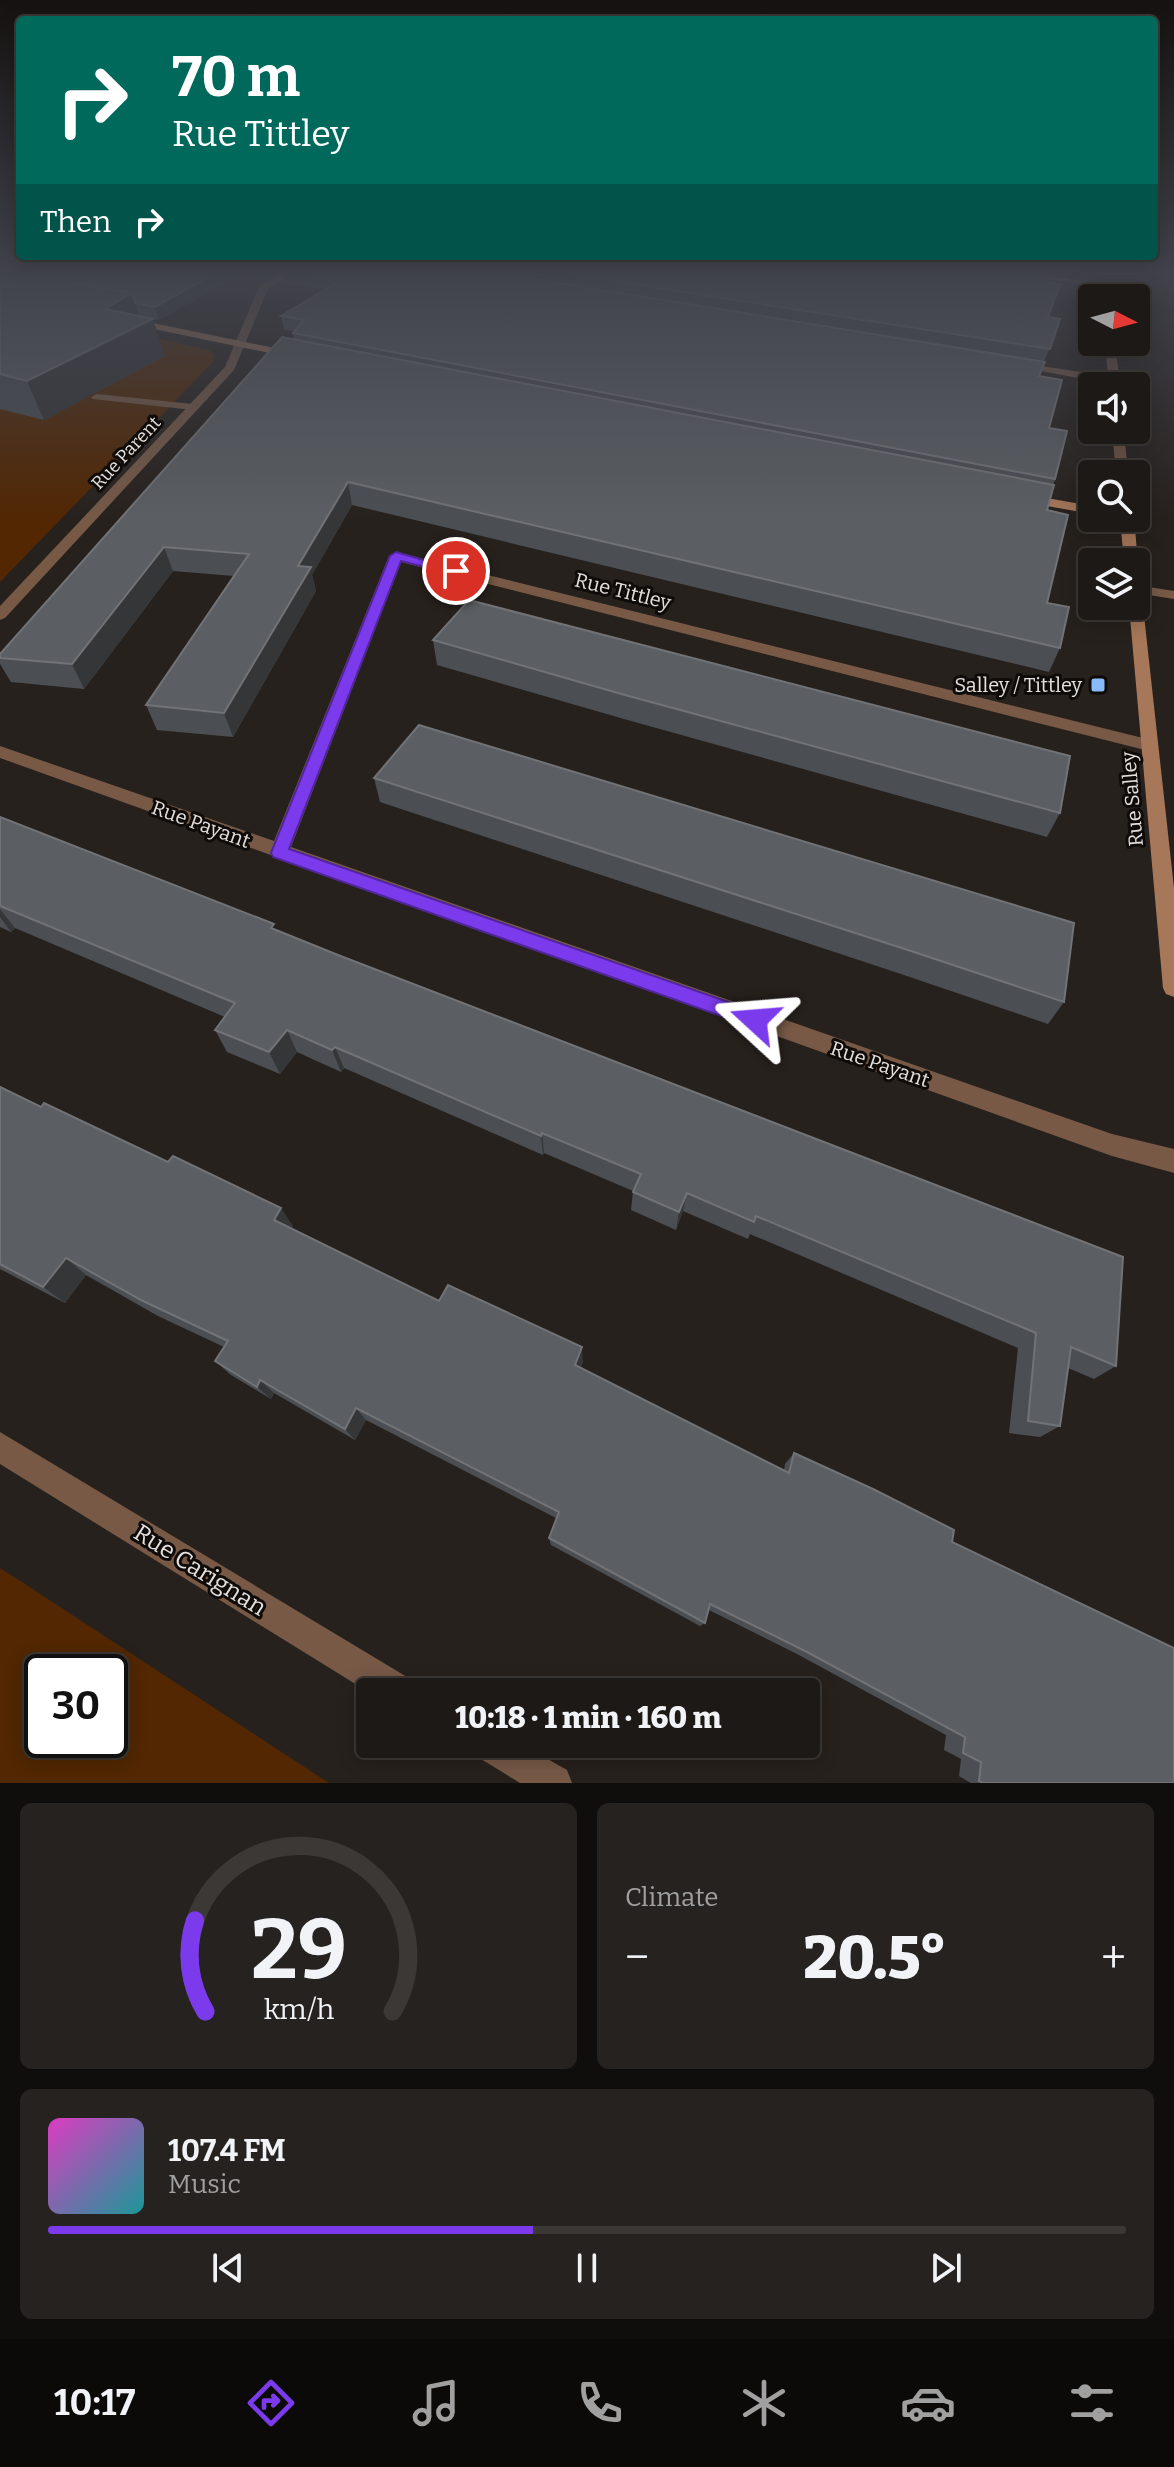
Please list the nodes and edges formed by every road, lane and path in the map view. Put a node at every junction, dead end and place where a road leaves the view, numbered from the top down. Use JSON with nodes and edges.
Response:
{"nodes":[{"id":1,"x":235,"y":354,"type":"edge"},
{"id":2,"x":293,"y":354,"type":"edge"},
{"id":3,"x":302,"y":356,"type":"edge"},
{"id":4,"x":1009,"y":364,"type":"edge"},
{"id":5,"x":1078,"y":376,"type":"edge"},
{"id":6,"x":97,"y":397,"type":"dead end"},
{"id":7,"x":193,"y":407,"type":"junction"},
{"id":8,"x":1013,"y":495,"type":"edge"},
{"id":9,"x":1078,"y":507,"type":"edge"},
{"id":10,"x":1150,"y":591,"type":"edge"},
{"id":11,"x":1174,"y":595,"type":"edge"},
{"id":12,"x":0,"y":615,"type":"edge"},
{"id":13,"x":1137,"y":620,"type":"edge"},
{"id":14,"x":1149,"y":745,"type":"junction"},
{"id":15,"x":0,"y":752,"type":"edge"},
{"id":16,"x":279,"y":853,"type":"junction"},
{"id":17,"x":1174,"y":988,"type":"edge"},
{"id":18,"x":1174,"y":1161,"type":"edge"},
{"id":19,"x":0,"y":1447,"type":"edge"},
{"id":20,"x":377,"y":1678,"type":"edge"},
{"id":21,"x":512,"y":1758,"type":"edge"},
{"id":22,"x":554,"y":1783,"type":"edge"}],
"edges":[{"from":1,"to":7,"type":"street","name":"Rue Parent"},
{"from":2,"to":3,"type":"street"},
{"from":4,"to":5,"type":"street"},
{"from":6,"to":7,"type":"street"},
{"from":7,"to":12,"type":"street","name":"Rue Parent"},
{"from":8,"to":9,"type":"street"},
{"from":10,"to":11,"type":"street"},
{"from":13,"to":14,"type":"street","name":"Rue Salley"},
{"from":14,"to":16,"type":"street","name":"Rue Tittley"},
{"from":14,"to":17,"type":"street","name":"Rue Salley"},
{"from":15,"to":16,"type":"street","name":"Rue Payant"},
{"from":16,"to":18,"type":"street","name":"Rue Payant"},
{"from":19,"to":20,"type":"street","name":"Rue Carignan"},
{"from":21,"to":22,"type":"street"}]}
